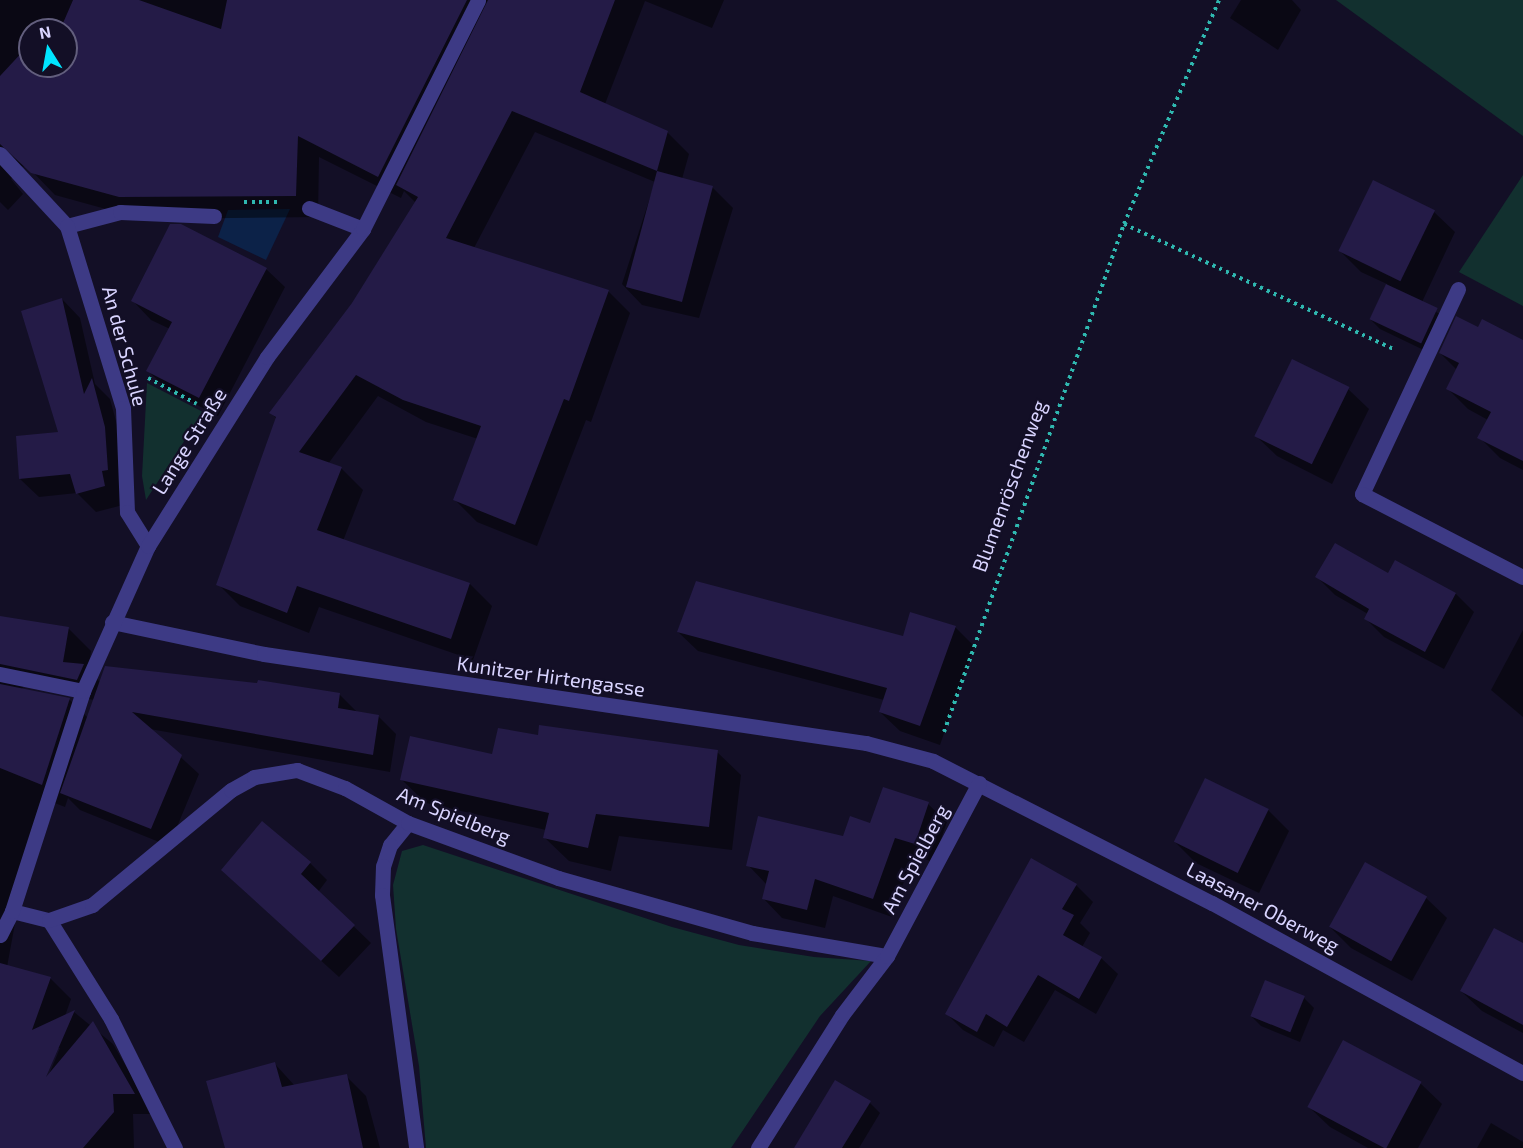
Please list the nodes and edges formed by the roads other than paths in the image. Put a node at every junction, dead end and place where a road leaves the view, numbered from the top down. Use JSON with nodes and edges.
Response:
{"nodes":[{"id":1,"x":478,"y":0,"type":"edge"},
{"id":2,"x":0,"y":154,"type":"edge"},
{"id":3,"x":309,"y":208,"type":"road end"},
{"id":4,"x":214,"y":216,"type":"road end"},
{"id":5,"x":67,"y":226,"type":"junction"},
{"id":6,"x":363,"y":229,"type":"junction"},
{"id":7,"x":1458,"y":289,"type":"dead end"},
{"id":8,"x":148,"y":546,"type":"junction"},
{"id":9,"x":1523,"y":577,"type":"edge"},
{"id":10,"x":112,"y":622,"type":"junction"},
{"id":11,"x":0,"y":674,"type":"edge"},
{"id":12,"x":83,"y":691,"type":"junction"},
{"id":13,"x":979,"y":783,"type":"junction"},
{"id":14,"x":408,"y":823,"type":"junction"},
{"id":15,"x":12,"y":911,"type":"junction"},
{"id":16,"x":49,"y":920,"type":"junction"},
{"id":17,"x":0,"y":935,"type":"edge"},
{"id":18,"x":887,"y":956,"type":"junction"},
{"id":19,"x":1523,"y":1073,"type":"edge"},
{"id":20,"x":175,"y":1148,"type":"edge"},
{"id":21,"x":416,"y":1148,"type":"edge"},
{"id":22,"x":758,"y":1148,"type":"edge"}],
"edges":[{"from":1,"to":6,"type":"street","name":"Lange Straße"},
{"from":2,"to":5,"type":"street","name":"An der Schule"},
{"from":3,"to":6,"type":"street"},
{"from":4,"to":5,"type":"street"},
{"from":5,"to":8,"type":"street","name":"An der Schule"},
{"from":6,"to":8,"type":"street","name":"Lange Straße"},
{"from":7,"to":9,"type":"street"},
{"from":8,"to":10,"type":"street","name":"Lange Straße"},
{"from":10,"to":12,"type":"street","name":"Lange Straße"},
{"from":10,"to":13,"type":"street","name":"Kunitzer Hirtengasse"},
{"from":11,"to":12,"type":"street"},
{"from":12,"to":15,"type":"street","name":"Lange Straße"},
{"from":13,"to":18,"type":"street","name":"Am Spielberg"},
{"from":13,"to":19,"type":"street","name":"Laasaner Oberweg"},
{"from":14,"to":16,"type":"street","name":"Am Spielberg"},
{"from":14,"to":18,"type":"street","name":"Am Spielberg"},
{"from":14,"to":21,"type":"street"},
{"from":15,"to":16,"type":"street"},
{"from":15,"to":17,"type":"street","name":"Lange Straße"},
{"from":16,"to":20,"type":"street"},
{"from":18,"to":22,"type":"street","name":"Am Spielberg"}]}
